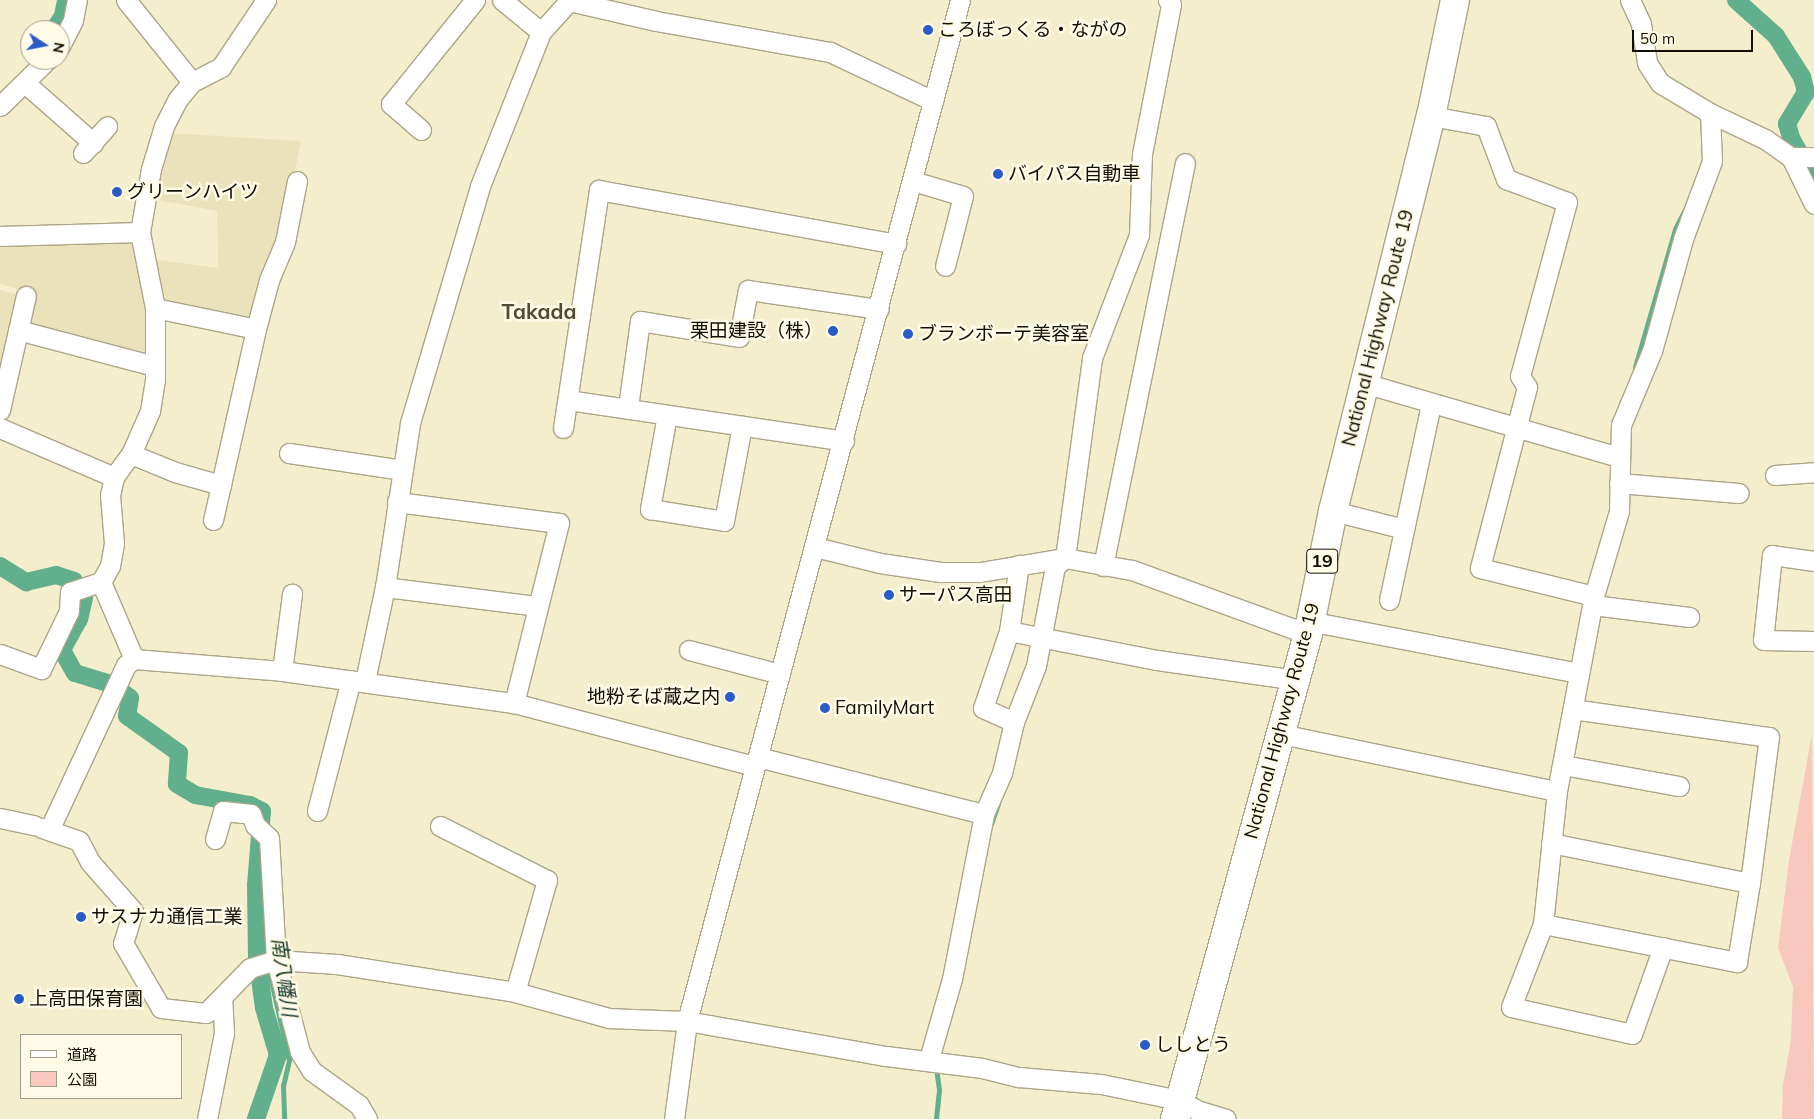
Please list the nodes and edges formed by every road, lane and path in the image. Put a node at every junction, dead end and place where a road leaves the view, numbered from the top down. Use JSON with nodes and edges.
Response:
{"nodes":[{"id":1,"x":77,"y":0,"type":"edge"},
{"id":2,"x":126,"y":0,"type":"edge"},
{"id":3,"x":266,"y":0,"type":"edge"},
{"id":4,"x":476,"y":0,"type":"edge"},
{"id":5,"x":502,"y":0,"type":"edge"},
{"id":6,"x":960,"y":0,"type":"edge"},
{"id":7,"x":1168,"y":0,"type":"edge"},
{"id":8,"x":1455,"y":0,"type":"edge"},
{"id":9,"x":1630,"y":0,"type":"edge"},
{"id":10,"x":569,"y":1,"type":"edge"},
{"id":11,"x":70,"y":26,"type":"edge"},
{"id":12,"x":541,"y":32,"type":"junction"},
{"id":13,"x":37,"y":70,"type":"edge"},
{"id":14,"x":192,"y":82,"type":"junction"},
{"id":15,"x":25,"y":83,"type":"junction"},
{"id":16,"x":934,"y":101,"type":"junction"},
{"id":17,"x":0,"y":106,"type":"edge"},
{"id":18,"x":1710,"y":113,"type":"junction"},
{"id":19,"x":1430,"y":116,"type":"junction"},
{"id":20,"x":107,"y":126,"type":"dead end"},
{"id":21,"x":420,"y":130,"type":"dead end"},
{"id":22,"x":1791,"y":157,"type":"junction"},
{"id":23,"x":1812,"y":157,"type":"edge"},
{"id":24,"x":1185,"y":163,"type":"dead end"},
{"id":25,"x":297,"y":181,"type":"dead end"},
{"id":26,"x":912,"y":181,"type":"junction"},
{"id":27,"x":1814,"y":204,"type":"edge"},
{"id":28,"x":140,"y":232,"type":"junction"},
{"id":29,"x":0,"y":236,"type":"edge"},
{"id":30,"x":896,"y":244,"type":"junction"},
{"id":31,"x":945,"y":266,"type":"dead end"},
{"id":32,"x":26,"y":296,"type":"dead end"},
{"id":33,"x":155,"y":308,"type":"junction"},
{"id":34,"x":879,"y":309,"type":"junction"},
{"id":35,"x":18,"y":330,"type":"junction"},
{"id":36,"x":256,"y":330,"type":"junction"},
{"id":37,"x":154,"y":366,"type":"junction"},
{"id":38,"x":1364,"y":383,"type":"junction"},
{"id":39,"x":568,"y":400,"type":"junction"},
{"id":40,"x":1431,"y":404,"type":"junction"},
{"id":41,"x":628,"y":407,"type":"junction"},
{"id":42,"x":0,"y":410,"type":"edge"},
{"id":43,"x":666,"y":415,"type":"junction"},
{"id":44,"x":742,"y":426,"type":"junction"},
{"id":45,"x":0,"y":428,"type":"edge"},
{"id":46,"x":563,"y":428,"type":"dead end"},
{"id":47,"x":1516,"y":428,"type":"junction"},
{"id":48,"x":844,"y":441,"type":"junction"},
{"id":49,"x":288,"y":453,"type":"dead end"},
{"id":50,"x":130,"y":454,"type":"junction"},
{"id":51,"x":1618,"y":457,"type":"junction"},
{"id":52,"x":403,"y":470,"type":"junction"},
{"id":53,"x":1814,"y":472,"type":"edge"},
{"id":54,"x":1775,"y":475,"type":"dead end"},
{"id":55,"x":114,"y":477,"type":"junction"},
{"id":56,"x":1619,"y":483,"type":"junction"},
{"id":57,"x":221,"y":485,"type":"junction"},
{"id":58,"x":1739,"y":493,"type":"dead end"},
{"id":59,"x":397,"y":502,"type":"junction"},
{"id":60,"x":1333,"y":511,"type":"junction"},
{"id":61,"x":213,"y":520,"type":"dead end"},
{"id":62,"x":1404,"y":529,"type":"junction"},
{"id":63,"x":815,"y":547,"type":"junction"},
{"id":64,"x":1065,"y":558,"type":"junction"},
{"id":65,"x":1814,"y":561,"type":"edge"},
{"id":66,"x":1019,"y":565,"type":"junction"},
{"id":67,"x":1103,"y":566,"type":"junction"},
{"id":68,"x":101,"y":582,"type":"junction"},
{"id":69,"x":385,"y":587,"type":"junction"},
{"id":70,"x":292,"y":594,"type":"dead end"},
{"id":71,"x":1389,"y":600,"type":"dead end"},
{"id":72,"x":1593,"y":601,"type":"junction"},
{"id":73,"x":537,"y":606,"type":"junction"},
{"id":74,"x":1689,"y":617,"type":"dead end"},
{"id":75,"x":1308,"y":627,"type":"junction"},
{"id":76,"x":1009,"y":631,"type":"junction"},
{"id":77,"x":1041,"y":640,"type":"junction"},
{"id":78,"x":1814,"y":641,"type":"edge"},
{"id":79,"x":689,"y":650,"type":"dead end"},
{"id":80,"x":0,"y":654,"type":"edge"},
{"id":81,"x":134,"y":659,"type":"junction"},
{"id":82,"x":282,"y":671,"type":"junction"},
{"id":83,"x":1579,"y":673,"type":"junction"},
{"id":84,"x":780,"y":674,"type":"junction"},
{"id":85,"x":1296,"y":680,"type":"junction"},
{"id":86,"x":358,"y":681,"type":"junction"},
{"id":87,"x":514,"y":703,"type":"junction"},
{"id":88,"x":1573,"y":709,"type":"junction"},
{"id":89,"x":1014,"y":722,"type":"junction"},
{"id":90,"x":1281,"y":734,"type":"junction"},
{"id":91,"x":756,"y":761,"type":"junction"},
{"id":92,"x":1563,"y":765,"type":"junction"},
{"id":93,"x":1679,"y":786,"type":"dead end"},
{"id":94,"x":1557,"y":791,"type":"junction"},
{"id":95,"x":316,"y":811,"type":"dead end"},
{"id":96,"x":984,"y":814,"type":"junction"},
{"id":97,"x":0,"y":818,"type":"edge"},
{"id":98,"x":440,"y":826,"type":"dead end"},
{"id":99,"x":42,"y":827,"type":"junction"},
{"id":100,"x":216,"y":839,"type":"dead end"},
{"id":101,"x":1551,"y":843,"type":"junction"},
{"id":102,"x":1750,"y":883,"type":"junction"},
{"id":103,"x":1543,"y":924,"type":"junction"},
{"id":104,"x":1663,"y":947,"type":"junction"},
{"id":105,"x":267,"y":962,"type":"junction"},
{"id":106,"x":515,"y":992,"type":"junction"},
{"id":107,"x":222,"y":999,"type":"junction"},
{"id":108,"x":687,"y":1022,"type":"junction"},
{"id":109,"x":929,"y":1060,"type":"junction"},
{"id":110,"x":1177,"y":1109,"type":"edge"},
{"id":111,"x":206,"y":1119,"type":"edge"},
{"id":112,"x":368,"y":1119,"type":"edge"},
{"id":113,"x":674,"y":1119,"type":"edge"},
{"id":114,"x":1226,"y":1119,"type":"edge"}],
"edges":[{"from":1,"to":11,"type":"street"},
{"from":2,"to":14,"type":"street"},
{"from":3,"to":14,"type":"street"},
{"from":4,"to":21,"type":"street"},
{"from":5,"to":12,"type":"street"},
{"from":6,"to":16,"type":"street"},
{"from":7,"to":64,"type":"street"},
{"from":8,"to":19,"type":"highway","name":"National Highway Route 19","number":"19"},
{"from":9,"to":18,"type":"street"},
{"from":10,"to":12,"type":"street"},
{"from":10,"to":16,"type":"street"},
{"from":12,"to":52,"type":"street"},
{"from":13,"to":15,"type":"street"},
{"from":14,"to":28,"type":"street"},
{"from":15,"to":17,"type":"street"},
{"from":15,"to":20,"type":"street"},
{"from":16,"to":26,"type":"street"},
{"from":18,"to":22,"type":"street"},
{"from":18,"to":51,"type":"street"},
{"from":19,"to":38,"type":"highway","name":"National Highway Route 19","number":"19"},
{"from":19,"to":47,"type":"street"},
{"from":22,"to":23,"type":"street"},
{"from":22,"to":27,"type":"street"},
{"from":24,"to":67,"type":"street"},
{"from":25,"to":36,"type":"street"},
{"from":26,"to":30,"type":"street"},
{"from":26,"to":31,"type":"street"},
{"from":28,"to":29,"type":"street"},
{"from":28,"to":33,"type":"street"},
{"from":30,"to":34,"type":"street"},
{"from":30,"to":39,"type":"street"},
{"from":32,"to":35,"type":"street"},
{"from":33,"to":36,"type":"street"},
{"from":33,"to":37,"type":"street"},
{"from":34,"to":41,"type":"street"},
{"from":34,"to":48,"type":"street"},
{"from":35,"to":37,"type":"street"},
{"from":35,"to":42,"type":"street"},
{"from":36,"to":57,"type":"street"},
{"from":37,"to":50,"type":"street"},
{"from":38,"to":40,"type":"street"},
{"from":38,"to":60,"type":"highway","name":"National Highway Route 19","number":"19"},
{"from":39,"to":41,"type":"street"},
{"from":39,"to":46,"type":"street"},
{"from":40,"to":47,"type":"street"},
{"from":40,"to":62,"type":"street"},
{"from":41,"to":43,"type":"street"},
{"from":43,"to":44,"type":"street"},
{"from":43,"to":44,"type":"street"},
{"from":44,"to":48,"type":"street"},
{"from":45,"to":55,"type":"street"},
{"from":47,"to":51,"type":"street"},
{"from":47,"to":72,"type":"street"},
{"from":48,"to":63,"type":"street"},
{"from":49,"to":52,"type":"street"},
{"from":50,"to":55,"type":"street"},
{"from":50,"to":57,"type":"street"},
{"from":51,"to":56,"type":"street"},
{"from":52,"to":59,"type":"street"},
{"from":53,"to":54,"type":"street"},
{"from":55,"to":68,"type":"street"},
{"from":56,"to":58,"type":"street"},
{"from":56,"to":72,"type":"street"},
{"from":57,"to":61,"type":"street"},
{"from":59,"to":69,"type":"street"},
{"from":59,"to":73,"type":"street"},
{"from":60,"to":62,"type":"street"},
{"from":60,"to":75,"type":"highway","name":"National Highway Route 19","number":"19"},
{"from":62,"to":71,"type":"street"},
{"from":63,"to":66,"type":"street"},
{"from":63,"to":84,"type":"street"},
{"from":64,"to":66,"type":"street"},
{"from":64,"to":67,"type":"street"},
{"from":64,"to":77,"type":"street"},
{"from":65,"to":78,"type":"street"},
{"from":66,"to":76,"type":"street"},
{"from":67,"to":75,"type":"street"},
{"from":68,"to":80,"type":"street"},
{"from":68,"to":81,"type":"street"},
{"from":69,"to":73,"type":"street"},
{"from":69,"to":86,"type":"street"},
{"from":70,"to":82,"type":"street"},
{"from":72,"to":74,"type":"street"},
{"from":72,"to":83,"type":"street"},
{"from":73,"to":87,"type":"street"},
{"from":75,"to":83,"type":"street"},
{"from":75,"to":85,"type":"highway","name":"National Highway Route 19","number":"19"},
{"from":76,"to":77,"type":"street"},
{"from":76,"to":89,"type":"street"},
{"from":77,"to":85,"type":"street"},
{"from":77,"to":89,"type":"street"},
{"from":79,"to":84,"type":"street"},
{"from":81,"to":82,"type":"street"},
{"from":81,"to":99,"type":"street"},
{"from":82,"to":86,"type":"street"},
{"from":83,"to":88,"type":"street"},
{"from":84,"to":91,"type":"street"},
{"from":85,"to":90,"type":"highway","name":"National Highway Route 19","number":"19"},
{"from":86,"to":87,"type":"street"},
{"from":86,"to":95,"type":"street"},
{"from":87,"to":91,"type":"street"},
{"from":88,"to":92,"type":"street"},
{"from":88,"to":102,"type":"street"},
{"from":89,"to":96,"type":"street"},
{"from":90,"to":94,"type":"street"},
{"from":90,"to":110,"type":"highway","name":"National Highway Route 19","number":"19"},
{"from":91,"to":96,"type":"street"},
{"from":91,"to":108,"type":"street"},
{"from":92,"to":93,"type":"street"},
{"from":92,"to":94,"type":"street"},
{"from":94,"to":101,"type":"street"},
{"from":96,"to":109,"type":"street"},
{"from":97,"to":99,"type":"street"},
{"from":98,"to":106,"type":"street"},
{"from":99,"to":107,"type":"street"},
{"from":100,"to":105,"type":"street"},
{"from":101,"to":102,"type":"street"},
{"from":101,"to":103,"type":"street"},
{"from":102,"to":104,"type":"street"},
{"from":103,"to":104,"type":"street"},
{"from":103,"to":104,"type":"street"},
{"from":105,"to":106,"type":"street"},
{"from":105,"to":107,"type":"street"},
{"from":105,"to":112,"type":"street"},
{"from":106,"to":108,"type":"street"},
{"from":107,"to":111,"type":"street"},
{"from":108,"to":109,"type":"street"},
{"from":108,"to":113,"type":"street"},
{"from":109,"to":110,"type":"street"},
{"from":110,"to":114,"type":"street"}]}
